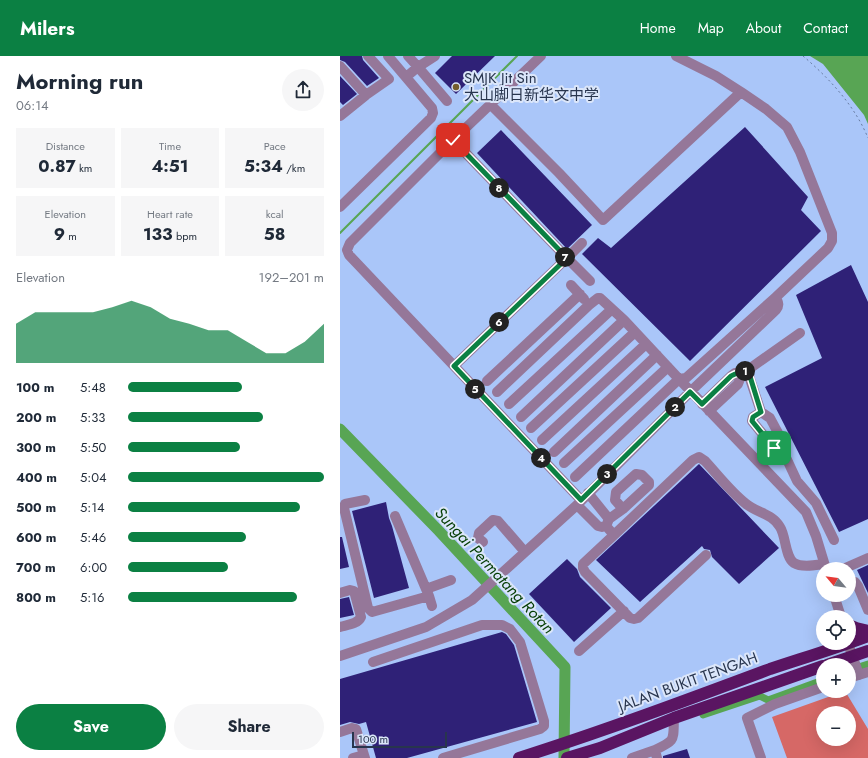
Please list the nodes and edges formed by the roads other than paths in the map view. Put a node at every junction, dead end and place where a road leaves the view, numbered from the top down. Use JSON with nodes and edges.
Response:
{"nodes":[{"id":1,"x":368,"y":56,"type":"edge"},
{"id":2,"x":388,"y":56,"type":"edge"},
{"id":3,"x":408,"y":56,"type":"edge"},
{"id":4,"x":434,"y":56,"type":"edge"},
{"id":5,"x":541,"y":56,"type":"edge"},
{"id":6,"x":676,"y":56,"type":"edge"},
{"id":7,"x":340,"y":66,"type":"edge"},
{"id":8,"x":418,"y":67,"type":"junction"},
{"id":9,"x":406,"y":77,"type":"junction"},
{"id":10,"x":741,"y":92,"type":"junction"},
{"id":11,"x":366,"y":95,"type":"junction"},
{"id":12,"x":447,"y":101,"type":"dead end"},
{"id":13,"x":490,"y":104,"type":"junction"},
{"id":14,"x":341,"y":114,"type":"edge"},
{"id":15,"x":453,"y":140,"type":"junction"},
{"id":16,"x":342,"y":202,"type":"edge"},
{"id":17,"x":582,"y":244,"type":"dead end"},
{"id":18,"x":567,"y":258,"type":"junction"},
{"id":19,"x":590,"y":281,"type":"dead end"},
{"id":20,"x":571,"y":285,"type":"dead end"},
{"id":21,"x":580,"y":294,"type":"junction"},
{"id":22,"x":776,"y":297,"type":"junction"},
{"id":23,"x":589,"y":305,"type":"junction"},
{"id":24,"x":612,"y":308,"type":"junction"},
{"id":25,"x":624,"y":320,"type":"junction"},
{"id":26,"x":635,"y":332,"type":"junction"},
{"id":27,"x":800,"y":333,"type":"dead end"},
{"id":28,"x":646,"y":344,"type":"junction"},
{"id":29,"x":657,"y":355,"type":"junction"},
{"id":30,"x":454,"y":366,"type":"junction"},
{"id":31,"x":668,"y":368,"type":"junction"},
{"id":32,"x":744,"y":372,"type":"junction"},
{"id":33,"x":679,"y":379,"type":"junction"},
{"id":34,"x":487,"y":381,"type":"dead end"},
{"id":35,"x":497,"y":392,"type":"dead end"},
{"id":36,"x":690,"y":392,"type":"junction"},
{"id":37,"x":509,"y":404,"type":"dead end"},
{"id":38,"x":706,"y":407,"type":"junction"},
{"id":39,"x":761,"y":412,"type":"junction"},
{"id":40,"x":521,"y":417,"type":"dead end"},
{"id":41,"x":531,"y":428,"type":"dead end"},
{"id":42,"x":542,"y":440,"type":"dead end"},
{"id":43,"x":783,"y":451,"type":"junction"},
{"id":44,"x":554,"y":452,"type":"dead end"},
{"id":45,"x":564,"y":464,"type":"dead end"},
{"id":46,"x":575,"y":477,"type":"dead end"},
{"id":47,"x":583,"y":499,"type":"junction"},
{"id":48,"x":365,"y":500,"type":"dead end"},
{"id":49,"x":623,"y":509,"type":"dead end"},
{"id":50,"x":395,"y":516,"type":"dead end"},
{"id":51,"x":607,"y":522,"type":"junction"},
{"id":52,"x":614,"y":535,"type":"junction"},
{"id":53,"x":834,"y":540,"type":"dead end"},
{"id":54,"x":482,"y":542,"type":"dead end"},
{"id":55,"x":525,"y":552,"type":"junction"},
{"id":56,"x":706,"y":555,"type":"dead end"},
{"id":57,"x":868,"y":558,"type":"edge"},
{"id":58,"x":824,"y":562,"type":"edge"},
{"id":59,"x":856,"y":563,"type":"edge"},
{"id":60,"x":816,"y":566,"type":"edge"},
{"id":61,"x":451,"y":580,"type":"dead end"},
{"id":62,"x":856,"y":583,"type":"edge"},
{"id":63,"x":340,"y":592,"type":"edge"},
{"id":64,"x":427,"y":592,"type":"junction"},
{"id":65,"x":432,"y":606,"type":"dead end"},
{"id":66,"x":868,"y":610,"type":"edge"},
{"id":67,"x":624,"y":612,"type":"junction"},
{"id":68,"x":340,"y":627,"type":"edge"},
{"id":69,"x":856,"y":628,"type":"edge"},
{"id":70,"x":868,"y":631,"type":"edge"},
{"id":71,"x":868,"y":636,"type":"edge"},
{"id":72,"x":856,"y":640,"type":"edge"},
{"id":73,"x":822,"y":650,"type":"edge"},
{"id":74,"x":830,"y":650,"type":"edge"},
{"id":75,"x":851,"y":650,"type":"edge"},
{"id":76,"x":579,"y":651,"type":"dead end"},
{"id":77,"x":868,"y":651,"type":"edge"},
{"id":78,"x":816,"y":655,"type":"junction"},
{"id":79,"x":340,"y":656,"type":"edge"},
{"id":80,"x":373,"y":662,"type":"dead end"},
{"id":81,"x":816,"y":668,"type":"edge"},
{"id":82,"x":857,"y":669,"type":"edge"},
{"id":83,"x":816,"y":689,"type":"edge"},
{"id":84,"x":674,"y":718,"type":"junction"},
{"id":85,"x":340,"y":732,"type":"edge"},
{"id":86,"x":600,"y":753,"type":"edge"},
{"id":87,"x":656,"y":754,"type":"edge"},
{"id":88,"x":365,"y":757,"type":"edge"},
{"id":89,"x":353,"y":758,"type":"edge"},
{"id":90,"x":443,"y":758,"type":"edge"},
{"id":91,"x":519,"y":758,"type":"edge"},
{"id":92,"x":567,"y":758,"type":"edge"},
{"id":93,"x":632,"y":758,"type":"edge"},
{"id":94,"x":761,"y":758,"type":"edge"}],
"edges":[{"from":1,"to":11,"type":"street"},
{"from":2,"to":9,"type":"street"},
{"from":3,"to":8,"type":"street"},
{"from":4,"to":8,"type":"street"},
{"from":5,"to":13,"type":"street"},
{"from":6,"to":10,"type":"street"},
{"from":7,"to":11,"type":"street"},
{"from":8,"to":9,"type":"street"},
{"from":8,"to":12,"type":"street"},
{"from":9,"to":16,"type":"street"},
{"from":10,"to":13,"type":"street"},
{"from":10,"to":22,"type":"street"},
{"from":11,"to":14,"type":"street"},
{"from":13,"to":15,"type":"street"},
{"from":15,"to":18,"type":"street"},
{"from":15,"to":30,"type":"street"},
{"from":17,"to":18,"type":"street"},
{"from":18,"to":19,"type":"street"},
{"from":18,"to":30,"type":"street"},
{"from":20,"to":21,"type":"street"},
{"from":21,"to":23,"type":"street"},
{"from":21,"to":34,"type":"street"},
{"from":22,"to":33,"type":"street"},
{"from":22,"to":36,"type":"street"},
{"from":23,"to":24,"type":"street"},
{"from":23,"to":35,"type":"street"},
{"from":24,"to":25,"type":"street"},
{"from":24,"to":37,"type":"street"},
{"from":25,"to":26,"type":"street"},
{"from":25,"to":40,"type":"street"},
{"from":26,"to":28,"type":"street"},
{"from":26,"to":41,"type":"street"},
{"from":27,"to":32,"type":"street"},
{"from":28,"to":29,"type":"street"},
{"from":28,"to":42,"type":"street"},
{"from":29,"to":31,"type":"street"},
{"from":29,"to":44,"type":"street"},
{"from":30,"to":47,"type":"street"},
{"from":31,"to":33,"type":"street"},
{"from":31,"to":45,"type":"street"},
{"from":32,"to":38,"type":"street"},
{"from":32,"to":39,"type":"street"},
{"from":33,"to":36,"type":"street"},
{"from":33,"to":46,"type":"street"},
{"from":36,"to":38,"type":"street"},
{"from":36,"to":47,"type":"street"},
{"from":38,"to":58,"type":"street"},
{"from":39,"to":43,"type":"street"},
{"from":39,"to":43,"type":"street"},
{"from":43,"to":53,"type":"street"},
{"from":47,"to":51,"type":"street"},
{"from":47,"to":51,"type":"street"},
{"from":47,"to":55,"type":"street"},
{"from":48,"to":64,"type":"street"},
{"from":49,"to":51,"type":"street"},
{"from":50,"to":64,"type":"street"},
{"from":51,"to":52,"type":"street"},
{"from":52,"to":60,"type":"street"},
{"from":52,"to":67,"type":"street"},
{"from":54,"to":55,"type":"street"},
{"from":55,"to":79,"type":"street"},
{"from":56,"to":67,"type":"street"},
{"from":57,"to":59,"type":"street"},
{"from":61,"to":64,"type":"street"},
{"from":62,"to":66,"type":"street"},
{"from":63,"to":68,"type":"street"},
{"from":64,"to":65,"type":"street"},
{"from":67,"to":76,"type":"street"},
{"from":69,"to":70,"type":"highway"},
{"from":71,"to":72,"type":"highway","name":"JALAN BUKIT TENGAH"},
{"from":73,"to":78,"type":"highway"},
{"from":74,"to":78,"type":"highway","name":"JALAN BUKIT TENGAH"},
{"from":75,"to":82,"type":"street"},
{"from":77,"to":82,"type":"highway"},
{"from":78,"to":91,"type":"highway","name":"JALAN BUKIT TENGAH"},
{"from":80,"to":90,"type":"street"},
{"from":81,"to":84,"type":"highway","name":"JALAN BUKIT TENGAH"},
{"from":83,"to":94,"type":"street"},
{"from":84,"to":86,"type":"highway","name":"JALAN BUKIT TENGAH"},
{"from":84,"to":87,"type":"street"},
{"from":85,"to":88,"type":"street"},
{"from":86,"to":92,"type":"highway","name":"JALAN BUKIT TENGAH"},
{"from":87,"to":93,"type":"street"},
{"from":88,"to":89,"type":"street"}]}
